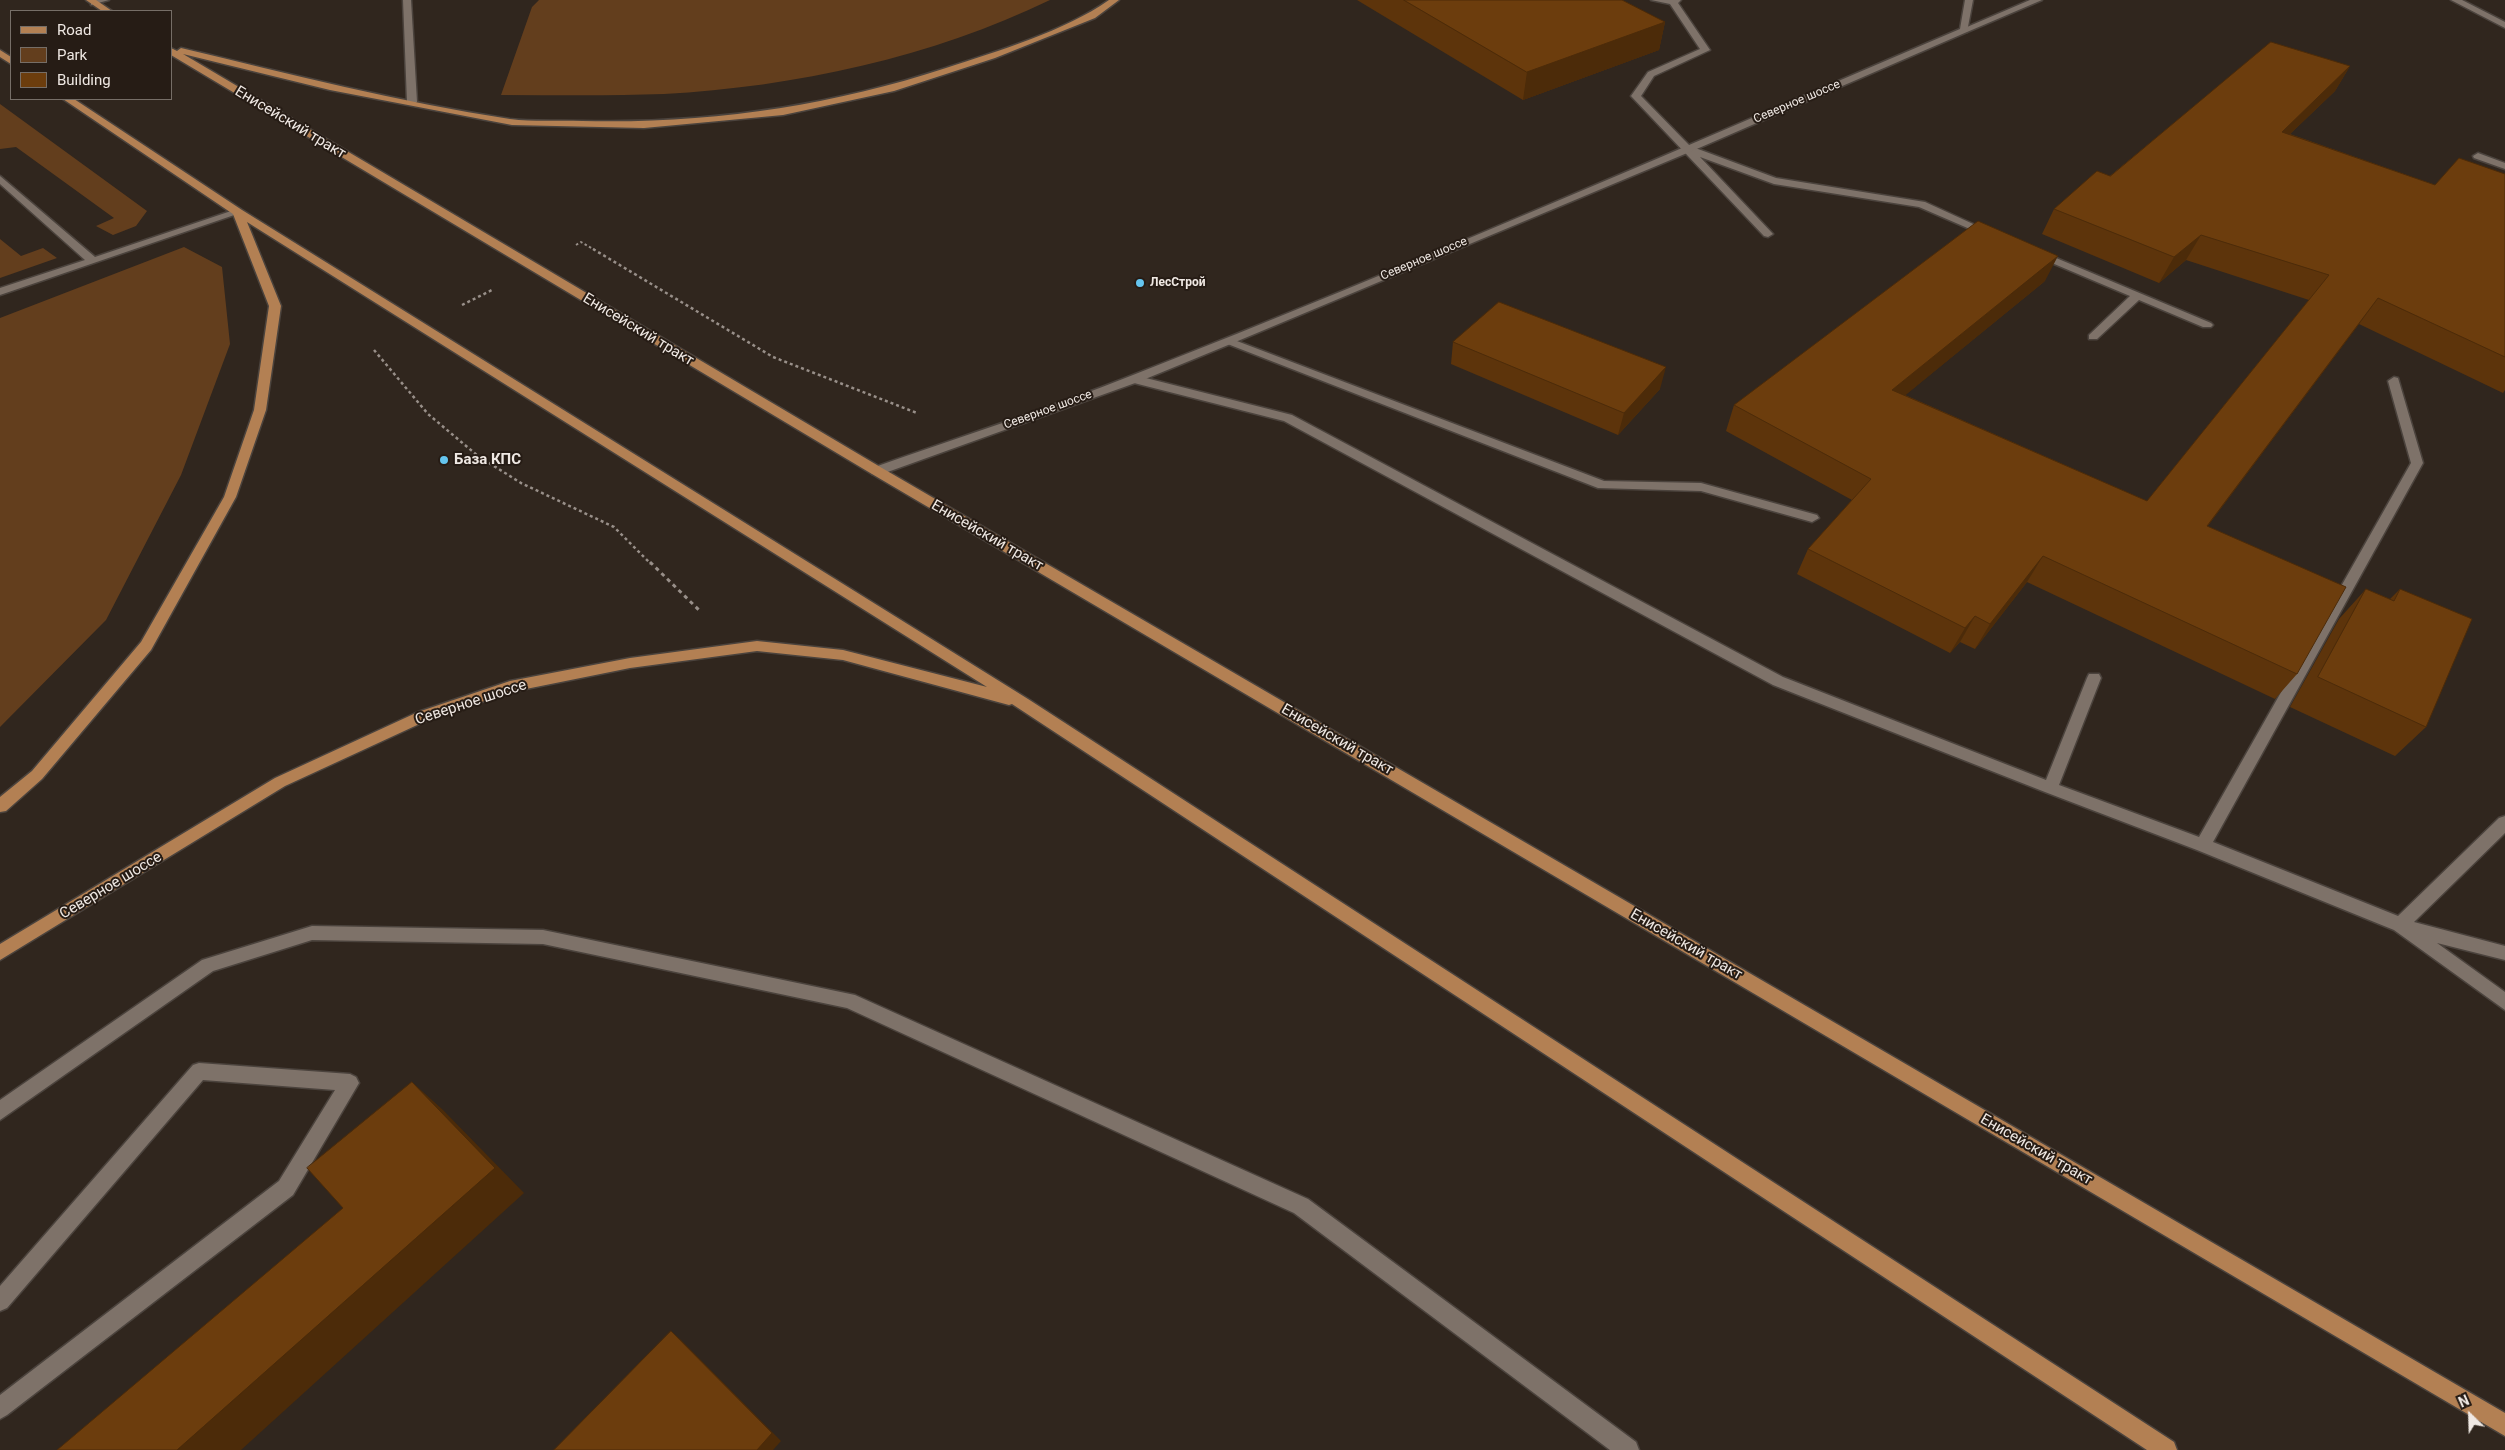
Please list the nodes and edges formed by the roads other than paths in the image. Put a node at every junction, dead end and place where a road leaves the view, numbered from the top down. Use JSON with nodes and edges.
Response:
{"nodes":[{"id":1,"x":105,"y":0,"type":"edge"},
{"id":2,"x":407,"y":0,"type":"edge"},
{"id":3,"x":1115,"y":0,"type":"edge"},
{"id":4,"x":1655,"y":0,"type":"edge"},
{"id":5,"x":1969,"y":0,"type":"edge"},
{"id":6,"x":2038,"y":0,"type":"edge"},
{"id":7,"x":2455,"y":0,"type":"edge"},
{"id":8,"x":92,"y":1,"type":"edge"},
{"id":9,"x":1675,"y":1,"type":"edge"},
{"id":10,"x":106,"y":10,"type":"edge"},
{"id":11,"x":2505,"y":25,"type":"edge"},
{"id":12,"x":1964,"y":30,"type":"junction"},
{"id":13,"x":172,"y":50,"type":"edge"},
{"id":14,"x":172,"y":51,"type":"edge"},
{"id":15,"x":70,"y":100,"type":"edge"},
{"id":16,"x":412,"y":102,"type":"junction"},
{"id":17,"x":1688,"y":149,"type":"junction"},
{"id":18,"x":2478,"y":156,"type":"dead end"},
{"id":19,"x":2505,"y":166,"type":"edge"},
{"id":20,"x":0,"y":179,"type":"edge"},
{"id":21,"x":238,"y":212,"type":"junction"},
{"id":22,"x":1768,"y":234,"type":"dead end"},
{"id":23,"x":2002,"y":239,"type":"edge"},
{"id":24,"x":2029,"y":250,"type":"edge"},
{"id":25,"x":93,"y":261,"type":"junction"},
{"id":26,"x":0,"y":292,"type":"edge"},
{"id":27,"x":2137,"y":296,"type":"junction"},
{"id":28,"x":2207,"y":325,"type":"dead end"},
{"id":29,"x":2093,"y":337,"type":"dead end"},
{"id":30,"x":1229,"y":341,"type":"junction"},
{"id":31,"x":1134,"y":379,"type":"junction"},
{"id":32,"x":2394,"y":382,"type":"dead end"},
{"id":33,"x":877,"y":471,"type":"junction"},
{"id":34,"x":1812,"y":518,"type":"dead end"},
{"id":35,"x":2094,"y":678,"type":"dead end"},
{"id":36,"x":1023,"y":703,"type":"junction"},
{"id":37,"x":2050,"y":788,"type":"junction"},
{"id":38,"x":0,"y":806,"type":"edge"},
{"id":39,"x":2505,"y":824,"type":"edge"},
{"id":40,"x":2203,"y":845,"type":"junction"},
{"id":41,"x":2400,"y":925,"type":"junction"},
{"id":42,"x":2505,"y":953,"type":"edge"},
{"id":43,"x":0,"y":954,"type":"edge"},
{"id":44,"x":2505,"y":1002,"type":"edge"},
{"id":45,"x":0,"y":1111,"type":"edge"},
{"id":46,"x":0,"y":1301,"type":"edge"},
{"id":47,"x":0,"y":1408,"type":"edge"},
{"id":48,"x":2505,"y":1425,"type":"edge"},
{"id":49,"x":1628,"y":1450,"type":"edge"},
{"id":50,"x":2166,"y":1450,"type":"edge"}],
"edges":[{"from":1,"to":8,"type":"street"},
{"from":2,"to":16,"type":"street"},
{"from":3,"to":16,"type":"main road"},
{"from":4,"to":9,"type":"street"},
{"from":5,"to":12,"type":"street"},
{"from":6,"to":12,"type":"street","name":"Северное шоссе"},
{"from":7,"to":11,"type":"street"},
{"from":8,"to":10,"type":"main road"},
{"from":9,"to":17,"type":"street"},
{"from":12,"to":17,"type":"street","name":"Северное шоссе"},
{"from":13,"to":16,"type":"main road"},
{"from":14,"to":33,"type":"main road","name":"Енисейский тракт"},
{"from":15,"to":21,"type":"main road"},
{"from":17,"to":22,"type":"street"},
{"from":17,"to":23,"type":"street"},
{"from":17,"to":30,"type":"street","name":"Северное шоссе"},
{"from":18,"to":19,"type":"street"},
{"from":20,"to":25,"type":"street"},
{"from":21,"to":25,"type":"street"},
{"from":21,"to":36,"type":"main road"},
{"from":21,"to":38,"type":"main road"},
{"from":24,"to":27,"type":"street"},
{"from":25,"to":26,"type":"street"},
{"from":27,"to":28,"type":"street"},
{"from":27,"to":29,"type":"street"},
{"from":30,"to":31,"type":"street","name":"Северное шоссе"},
{"from":30,"to":34,"type":"street"},
{"from":31,"to":33,"type":"street","name":"Северное шоссе"},
{"from":31,"to":37,"type":"street"},
{"from":32,"to":40,"type":"street"},
{"from":33,"to":48,"type":"main road","name":"Енисейский тракт"},
{"from":35,"to":37,"type":"street"},
{"from":36,"to":43,"type":"main road","name":"Северное шоссе"},
{"from":36,"to":50,"type":"main road"},
{"from":37,"to":40,"type":"street"},
{"from":39,"to":41,"type":"street"},
{"from":40,"to":41,"type":"street"},
{"from":41,"to":42,"type":"street"},
{"from":41,"to":44,"type":"street"},
{"from":45,"to":49,"type":"street"},
{"from":46,"to":47,"type":"street"}]}
